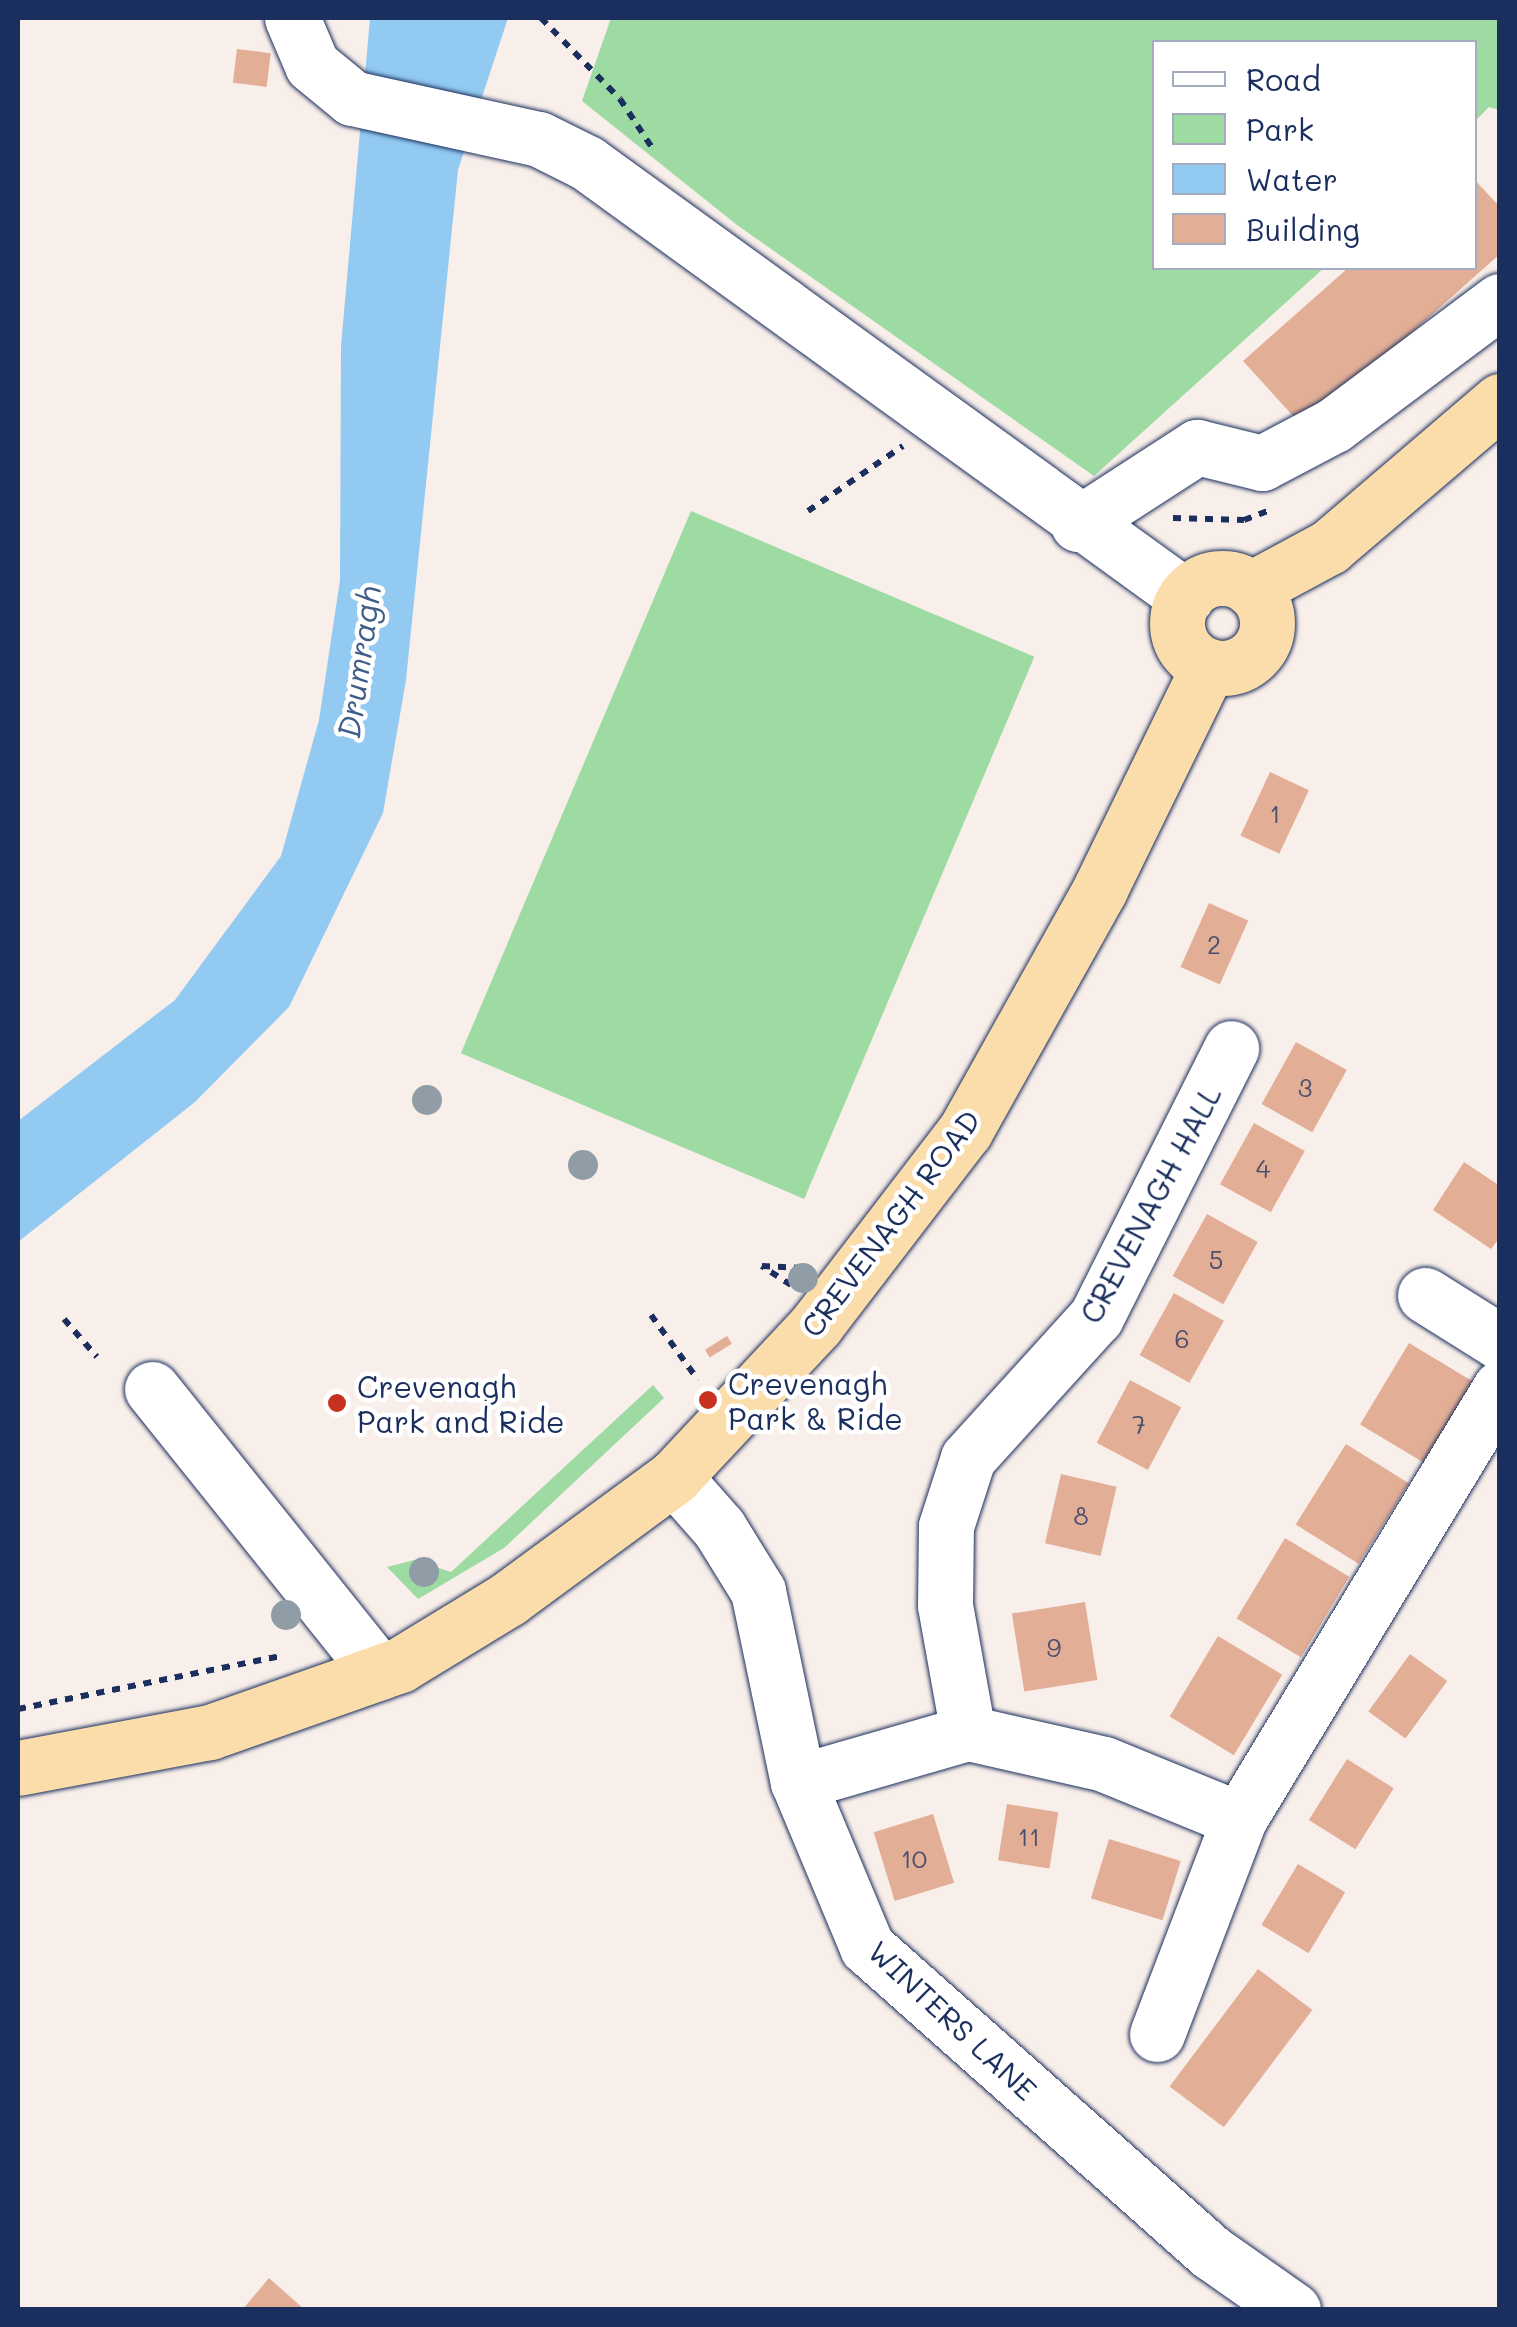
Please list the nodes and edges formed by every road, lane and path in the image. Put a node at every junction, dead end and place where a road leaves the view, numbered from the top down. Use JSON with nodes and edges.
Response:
{"nodes":[{"id":1,"x":292,"y":18,"type":"edge"},
{"id":2,"x":541,"y":18,"type":"edge"},
{"id":3,"x":660,"y":157,"type":"dead end"},
{"id":4,"x":1500,"y":301,"type":"edge"},
{"id":5,"x":1500,"y":401,"type":"edge"},
{"id":6,"x":937,"y":422,"type":"junction"},
{"id":7,"x":1275,"y":508,"type":"dead end"},
{"id":8,"x":808,"y":511,"type":"dead end"},
{"id":9,"x":1098,"y":512,"type":"junction"},
{"id":10,"x":1251,"y":589,"type":"junction"},
{"id":11,"x":1186,"y":598,"type":"junction"},
{"id":12,"x":1209,"y":666,"type":"junction"},
{"id":13,"x":1232,"y":1048,"type":"dead end"},
{"id":14,"x":823,"y":1274,"type":"dead end"},
{"id":15,"x":1425,"y":1295,"type":"dead end"},
{"id":16,"x":799,"y":1299,"type":"dead end"},
{"id":17,"x":651,"y":1315,"type":"dead end"},
{"id":18,"x":64,"y":1319,"type":"dead end"},
{"id":19,"x":1500,"y":1342,"type":"edge"},
{"id":20,"x":97,"y":1357,"type":"dead end"},
{"id":21,"x":698,"y":1380,"type":"dead end"},
{"id":22,"x":1500,"y":1388,"type":"edge"},
{"id":23,"x":152,"y":1389,"type":"dead end"},
{"id":24,"x":674,"y":1477,"type":"junction"},
{"id":25,"x":288,"y":1657,"type":"dead end"},
{"id":26,"x":379,"y":1672,"type":"junction"},
{"id":27,"x":18,"y":1709,"type":"edge"},
{"id":28,"x":968,"y":1733,"type":"junction"},
{"id":29,"x":18,"y":1768,"type":"edge"},
{"id":30,"x":798,"y":1782,"type":"junction"},
{"id":31,"x":1239,"y":1818,"type":"junction"},
{"id":32,"x":1157,"y":2034,"type":"dead end"},
{"id":33,"x":1294,"y":2310,"type":"edge"}],
"edges":[{"from":1,"to":6,"type":"street"},
{"from":2,"to":3,"type":"path"},
{"from":4,"to":9,"type":"street"},
{"from":5,"to":10,"type":"highway"},
{"from":6,"to":8,"type":"path"},
{"from":6,"to":9,"type":"street"},
{"from":7,"to":9,"type":"path"},
{"from":9,"to":11,"type":"street"},
{"from":10,"to":11,"type":"highway"},
{"from":10,"to":12,"type":"highway"},
{"from":11,"to":12,"type":"highway"},
{"from":12,"to":24,"type":"highway","name":"CREVENAGH ROAD"},
{"from":13,"to":28,"type":"street","name":"CREVENAGH HALL"},
{"from":14,"to":16,"type":"path"},
{"from":15,"to":19,"type":"street"},
{"from":17,"to":21,"type":"path"},
{"from":18,"to":20,"type":"path"},
{"from":22,"to":31,"type":"street"},
{"from":23,"to":26,"type":"street"},
{"from":24,"to":26,"type":"highway","name":"CREVENAGH ROAD"},
{"from":24,"to":30,"type":"street","name":"WINTERS LANE"},
{"from":25,"to":27,"type":"path"},
{"from":26,"to":29,"type":"highway","name":"CREVENAGH ROAD"},
{"from":28,"to":30,"type":"street"},
{"from":28,"to":31,"type":"street"},
{"from":30,"to":33,"type":"street","name":"WINTERS LANE"},
{"from":31,"to":32,"type":"street"}]}
